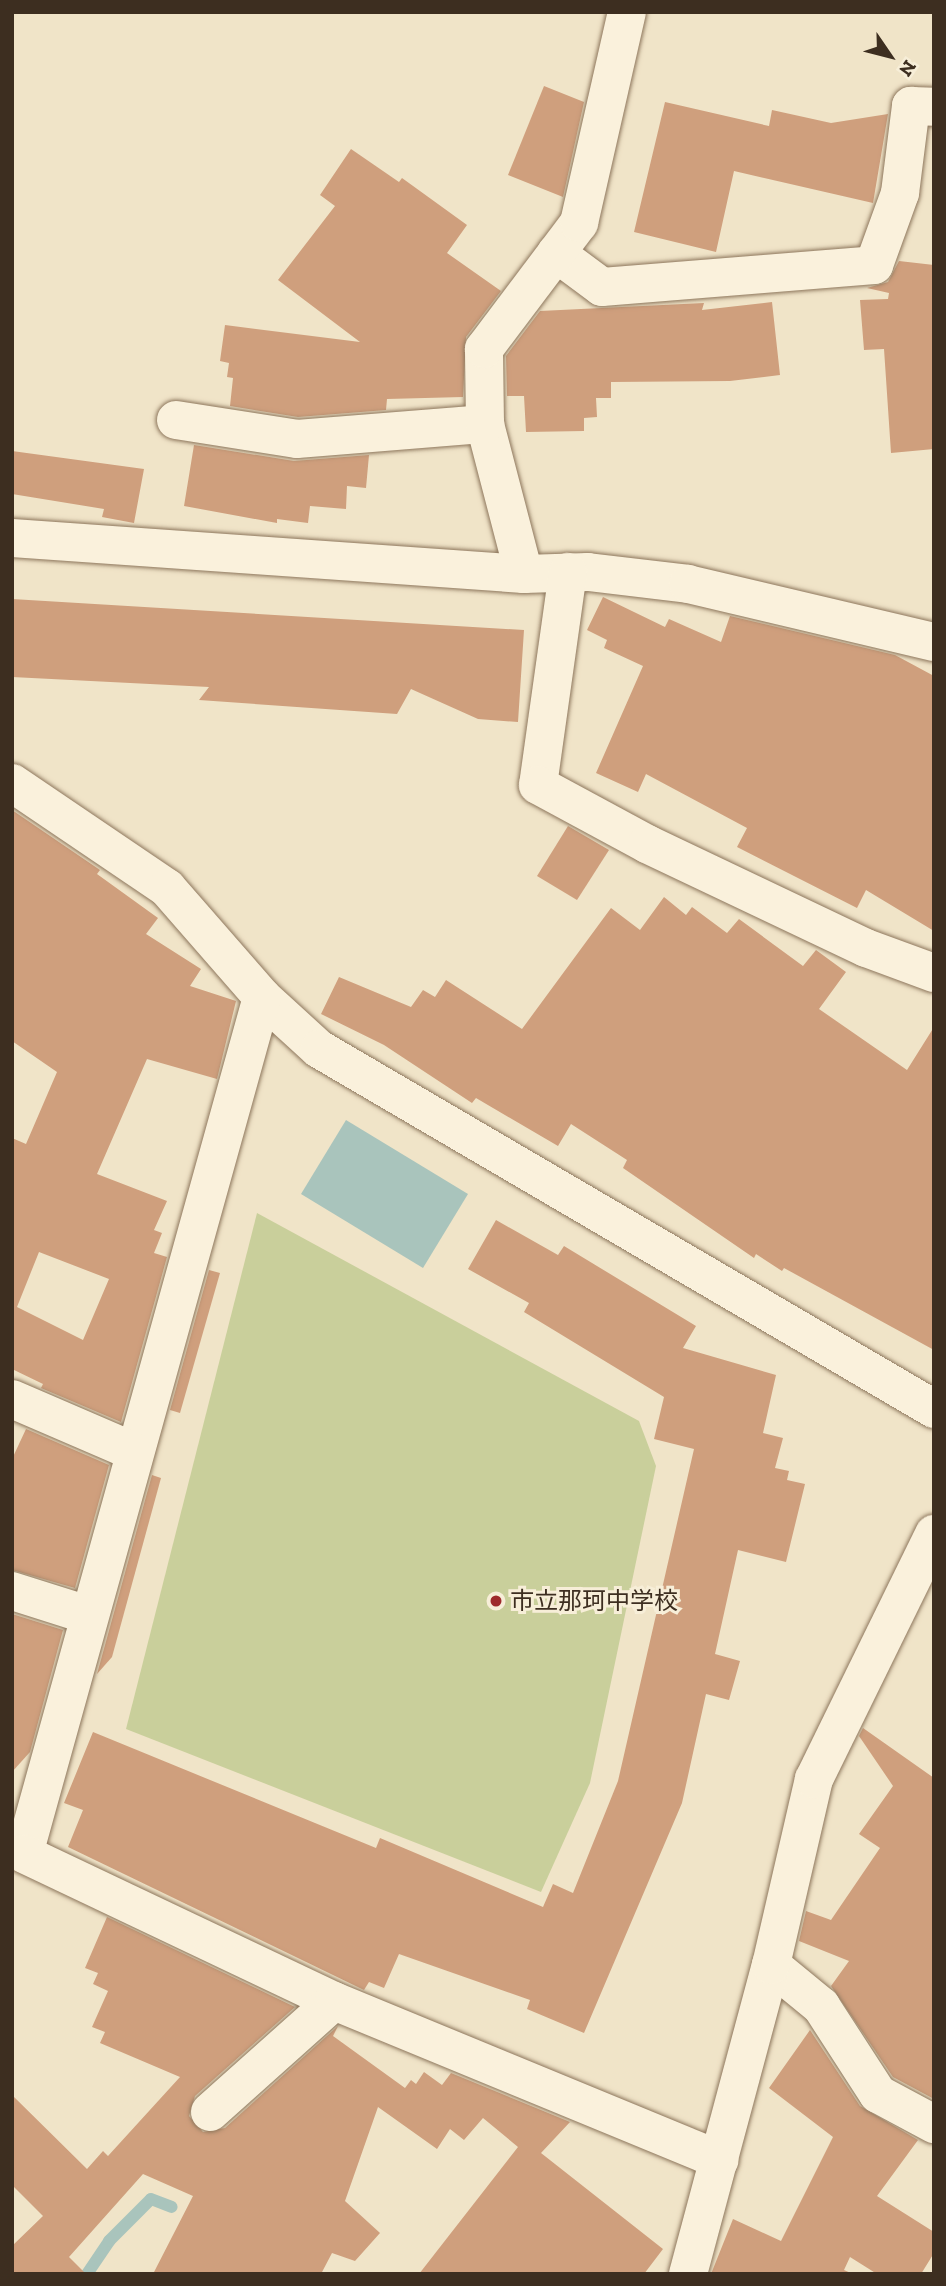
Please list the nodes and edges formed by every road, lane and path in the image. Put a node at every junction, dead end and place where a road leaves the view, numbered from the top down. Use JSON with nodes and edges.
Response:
{"nodes":[{"id":1,"x":627,"y":12,"type":"edge"},
{"id":2,"x":934,"y":107,"type":"edge"},
{"id":3,"x":556,"y":253,"type":"junction"},
{"id":4,"x":176,"y":420,"type":"dead end"},
{"id":5,"x":485,"y":424,"type":"junction"},
{"id":6,"x":12,"y":538,"type":"edge"},
{"id":7,"x":568,"y":572,"type":"junction"},
{"id":8,"x":524,"y":574,"type":"junction"},
{"id":9,"x":934,"y":642,"type":"edge"},
{"id":10,"x":12,"y":783,"type":"edge"},
{"id":11,"x":934,"y":973,"type":"edge"},
{"id":12,"x":262,"y":997,"type":"junction"},
{"id":13,"x":12,"y":1399,"type":"edge"},
{"id":14,"x":934,"y":1409,"type":"edge"},
{"id":15,"x":133,"y":1451,"type":"junction"},
{"id":16,"x":934,"y":1534,"type":"edge"},
{"id":17,"x":12,"y":1591,"type":"edge"},
{"id":18,"x":88,"y":1615,"type":"junction"},
{"id":19,"x":771,"y":1965,"type":"junction"},
{"id":20,"x":334,"y":2001,"type":"junction"},
{"id":21,"x":210,"y":2112,"type":"dead end"},
{"id":22,"x":934,"y":2124,"type":"edge"},
{"id":23,"x":720,"y":2160,"type":"junction"},
{"id":24,"x":688,"y":2274,"type":"edge"}],
"edges":[{"from":1,"to":3,"type":"street"},
{"from":2,"to":3,"type":"street"},
{"from":3,"to":5,"type":"street"},
{"from":4,"to":5,"type":"street"},
{"from":5,"to":8,"type":"street"},
{"from":6,"to":8,"type":"street"},
{"from":7,"to":8,"type":"street"},
{"from":7,"to":9,"type":"street"},
{"from":7,"to":11,"type":"street"},
{"from":10,"to":12,"type":"street"},
{"from":12,"to":14,"type":"street"},
{"from":12,"to":15,"type":"street"},
{"from":13,"to":15,"type":"street"},
{"from":15,"to":18,"type":"street"},
{"from":16,"to":19,"type":"street"},
{"from":17,"to":18,"type":"street"},
{"from":18,"to":20,"type":"street"},
{"from":19,"to":22,"type":"street"},
{"from":19,"to":23,"type":"street"},
{"from":20,"to":21,"type":"street"},
{"from":20,"to":23,"type":"street"},
{"from":23,"to":24,"type":"street"}]}
